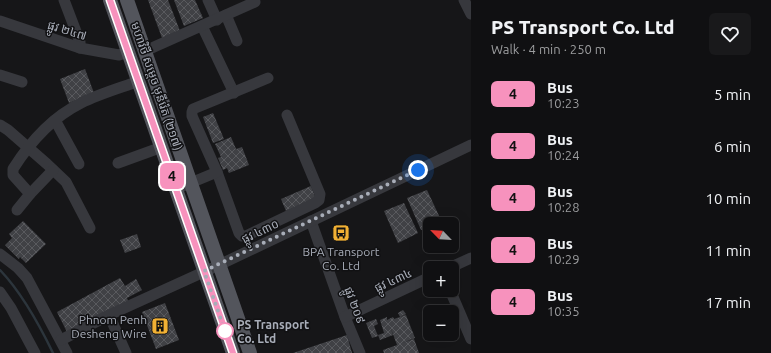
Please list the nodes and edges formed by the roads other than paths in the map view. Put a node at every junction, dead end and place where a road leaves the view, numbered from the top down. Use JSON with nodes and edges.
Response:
{"nodes":[{"id":1,"x":64,"y":0,"type":"edge"},
{"id":2,"x":110,"y":0,"type":"edge"},
{"id":3,"x":127,"y":0,"type":"edge"},
{"id":4,"x":208,"y":0,"type":"edge"},
{"id":5,"x":464,"y":0,"type":"edge"},
{"id":6,"x":256,"y":2,"type":"dead end"},
{"id":7,"x":471,"y":14,"type":"edge"},
{"id":8,"x":221,"y":18,"type":"junction"},
{"id":9,"x":0,"y":21,"type":"edge"},
{"id":10,"x":202,"y":26,"type":"junction"},
{"id":11,"x":237,"y":41,"type":"dead end"},
{"id":12,"x":80,"y":48,"type":"junction"},
{"id":13,"x":145,"y":51,"type":"junction"},
{"id":14,"x":128,"y":52,"type":"junction"},
{"id":15,"x":0,"y":75,"type":"edge"},
{"id":16,"x":268,"y":78,"type":"dead end"},
{"id":17,"x":22,"y":82,"type":"dead end"},
{"id":18,"x":139,"y":82,"type":"junction"},
{"id":19,"x":234,"y":93,"type":"junction"},
{"id":20,"x":287,"y":115,"type":"dead end"},
{"id":21,"x":55,"y":120,"type":"junction"},
{"id":22,"x":0,"y":125,"type":"edge"},
{"id":23,"x":471,"y":145,"type":"edge"},
{"id":24,"x":162,"y":147,"type":"junction"},
{"id":25,"x":27,"y":148,"type":"junction"},
{"id":26,"x":118,"y":163,"type":"dead end"},
{"id":27,"x":79,"y":164,"type":"dead end"},
{"id":28,"x":53,"y":170,"type":"junction"},
{"id":29,"x":217,"y":172,"type":"junction"},
{"id":30,"x":191,"y":183,"type":"junction"},
{"id":31,"x":176,"y":188,"type":"junction"},
{"id":32,"x":30,"y":194,"type":"junction"},
{"id":33,"x":18,"y":210,"type":"dead end"},
{"id":34,"x":311,"y":221,"type":"junction"},
{"id":35,"x":90,"y":228,"type":"dead end"},
{"id":36,"x":0,"y":254,"type":"edge"},
{"id":37,"x":471,"y":258,"type":"edge"},
{"id":38,"x":459,"y":263,"type":"edge"},
{"id":39,"x":219,"y":265,"type":"junction"},
{"id":40,"x":204,"y":271,"type":"junction"},
{"id":41,"x":423,"y":280,"type":"edge"},
{"id":42,"x":0,"y":292,"type":"edge"},
{"id":43,"x":453,"y":297,"type":"edge"},
{"id":44,"x":109,"y":315,"type":"junction"},
{"id":45,"x":345,"y":317,"type":"junction"},
{"id":46,"x":61,"y":340,"type":"junction"},
{"id":47,"x":471,"y":340,"type":"edge"},
{"id":48,"x":35,"y":353,"type":"edge"},
{"id":49,"x":67,"y":353,"type":"edge"},
{"id":50,"x":126,"y":353,"type":"edge"},
{"id":51,"x":233,"y":353,"type":"edge"},
{"id":52,"x":250,"y":353,"type":"edge"},
{"id":53,"x":360,"y":353,"type":"edge"}],
"edges":[{"from":1,"to":12,"type":"street"},
{"from":2,"to":14,"type":"main road","name":"មហាវិថី សម្តេច មុនីរ៉េត (២១៧)"},
{"from":3,"to":13,"type":"main road","name":"មហាវិថី សម្តេច មុនីរ៉េត (២១៧)"},
{"from":4,"to":8,"type":"street"},
{"from":5,"to":7,"type":"street"},
{"from":6,"to":8,"type":"street"},
{"from":8,"to":10,"type":"street"},
{"from":8,"to":11,"type":"street"},
{"from":9,"to":12,"type":"street","name":"ផ្លូវ ២៤៧"},
{"from":10,"to":13,"type":"street"},
{"from":10,"to":19,"type":"street"},
{"from":12,"to":14,"type":"street","name":"ផ្លូវ ២៤៧"},
{"from":13,"to":30,"type":"main road","name":"មហាវិថី សម្តេច មុនីរ៉េត (២១៧)"},
{"from":14,"to":18,"type":"main road","name":"មហាវិថី សម្តេច មុនីរ៉េត (២១៧)"},
{"from":15,"to":17,"type":"street"},
{"from":16,"to":19,"type":"street"},
{"from":18,"to":21,"type":"street"},
{"from":18,"to":24,"type":"main road","name":"មហាវិថី សម្តេច មុនីរ៉េត (២១៧)"},
{"from":19,"to":29,"type":"street"},
{"from":20,"to":29,"type":"street"},
{"from":21,"to":25,"type":"street"},
{"from":21,"to":27,"type":"street"},
{"from":22,"to":25,"type":"street"},
{"from":23,"to":34,"type":"street","name":"ផ្លូវ ៤៣០"},
{"from":24,"to":26,"type":"street"},
{"from":24,"to":31,"type":"main road","name":"មហាវិថី សម្តេច មុនីរ៉េត (២១៧)"},
{"from":25,"to":28,"type":"street"},
{"from":25,"to":32,"type":"street"},
{"from":28,"to":32,"type":"street"},
{"from":28,"to":35,"type":"street"},
{"from":29,"to":30,"type":"street"},
{"from":30,"to":31,"type":"street"},
{"from":30,"to":39,"type":"main road","name":"មហាវិថី សម្តេច មុនីរ៉េត (២១៧)"},
{"from":31,"to":40,"type":"main road","name":"មហាវិថី សម្តេច មុនីរ៉េត (២១៧)"},
{"from":32,"to":33,"type":"street"},
{"from":34,"to":39,"type":"street","name":"ផ្លូវ ៤៣០"},
{"from":34,"to":45,"type":"street","name":"ផ្លូវ ២០៩"},
{"from":36,"to":46,"type":"street"},
{"from":37,"to":38,"type":"street"},
{"from":39,"to":40,"type":"street","name":"ផ្លូវ ៤៣០"},
{"from":39,"to":52,"type":"main road","name":"មហាវិថី សម្តេច មុនីរ៉េត (២១៧)"},
{"from":40,"to":44,"type":"street","name":"ផ្លូវ ៤៣០"},
{"from":40,"to":51,"type":"main road","name":"មហាវិថី សម្តេច មុនីរ៉េត (២១៧)"},
{"from":41,"to":45,"type":"street","name":"ផ្លូវ ៤៣៤"},
{"from":42,"to":48,"type":"street"},
{"from":43,"to":47,"type":"street"},
{"from":44,"to":46,"type":"street","name":"ផ្លូវ ៤៣០"},
{"from":44,"to":50,"type":"street"},
{"from":45,"to":53,"type":"street","name":"ផ្លូវ ២០៩"},
{"from":46,"to":49,"type":"street"}]}
